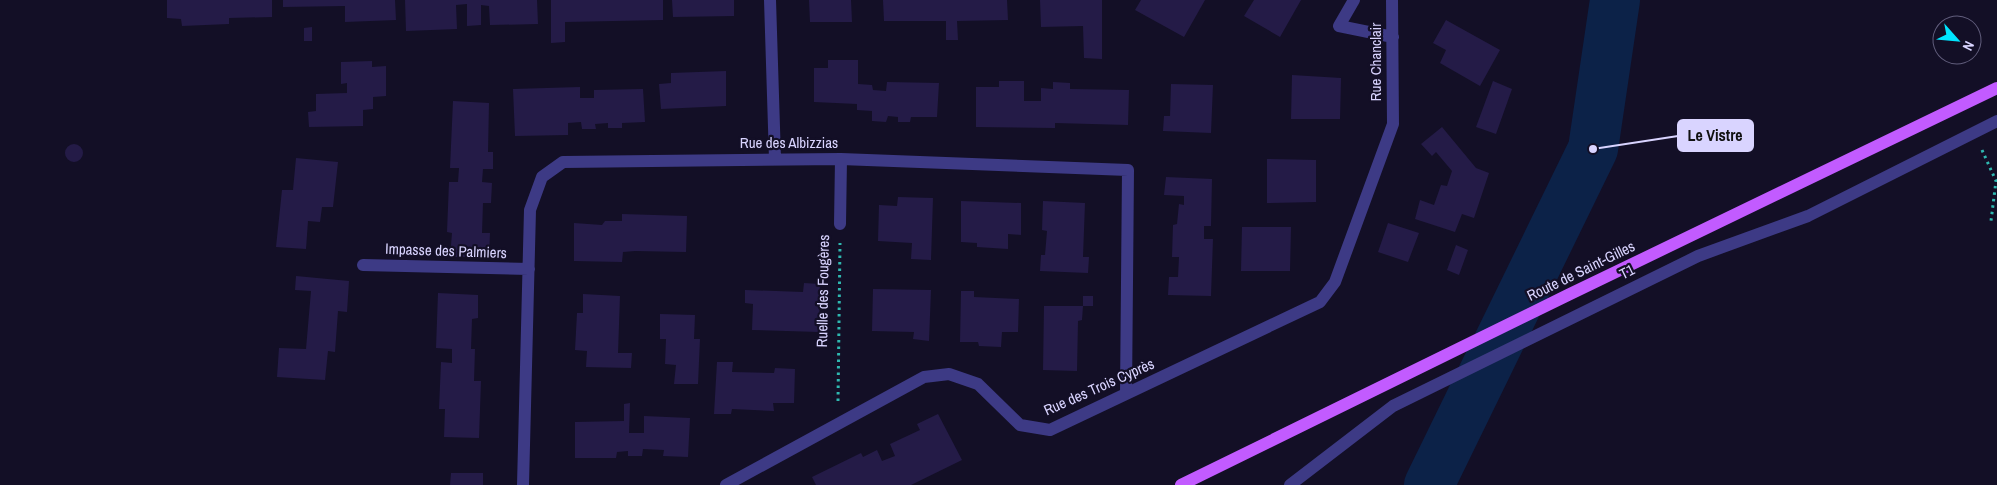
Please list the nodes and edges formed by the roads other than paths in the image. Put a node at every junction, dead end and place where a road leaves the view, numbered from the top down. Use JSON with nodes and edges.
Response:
{"nodes":[{"id":1,"x":770,"y":0,"type":"edge"},
{"id":2,"x":1354,"y":0,"type":"edge"},
{"id":3,"x":1392,"y":0,"type":"edge"},
{"id":4,"x":1393,"y":37,"type":"junction"},
{"id":5,"x":1997,"y":88,"type":"edge"},
{"id":6,"x":1997,"y":121,"type":"edge"},
{"id":7,"x":1393,"y":124,"type":"joint"},
{"id":8,"x":775,"y":159,"type":"junction"},
{"id":9,"x":841,"y":159,"type":"junction"},
{"id":10,"x":840,"y":224,"type":"road end"},
{"id":11,"x":363,"y":265,"type":"dead end"},
{"id":12,"x":529,"y":269,"type":"junction"},
{"id":13,"x":1126,"y":394,"type":"junction"},
{"id":14,"x":523,"y":485,"type":"edge"},
{"id":15,"x":726,"y":485,"type":"edge"},
{"id":16,"x":1181,"y":485,"type":"edge"},
{"id":17,"x":1290,"y":485,"type":"edge"}],
"edges":[{"from":1,"to":8,"type":"street"},
{"from":2,"to":4,"type":"street"},
{"from":3,"to":4,"type":"street","name":"Rue Chanclair"},
{"from":4,"to":7,"type":"street","name":"Rue Chanclair"},
{"from":5,"to":16,"type":"main road","name":"Route de Saint-Gilles"},
{"from":6,"to":17,"type":"street","name":"T1","number":"T1"},
{"from":7,"to":13,"type":"street","name":"Rue des Trois Cyprès"},
{"from":8,"to":9,"type":"street","name":"Rue des Albizzias"},
{"from":8,"to":12,"type":"street","name":"Rue des Albizzias"},
{"from":9,"to":10,"type":"street","name":"Ruelle des Fougères"},
{"from":9,"to":13,"type":"street","name":"Rue des Albizzias"},
{"from":11,"to":12,"type":"street","name":"Impasse des Palmiers"},
{"from":12,"to":14,"type":"street","name":"Rue des Albizzias"},
{"from":13,"to":15,"type":"street","name":"Rue des Trois Cyprès"}]}
